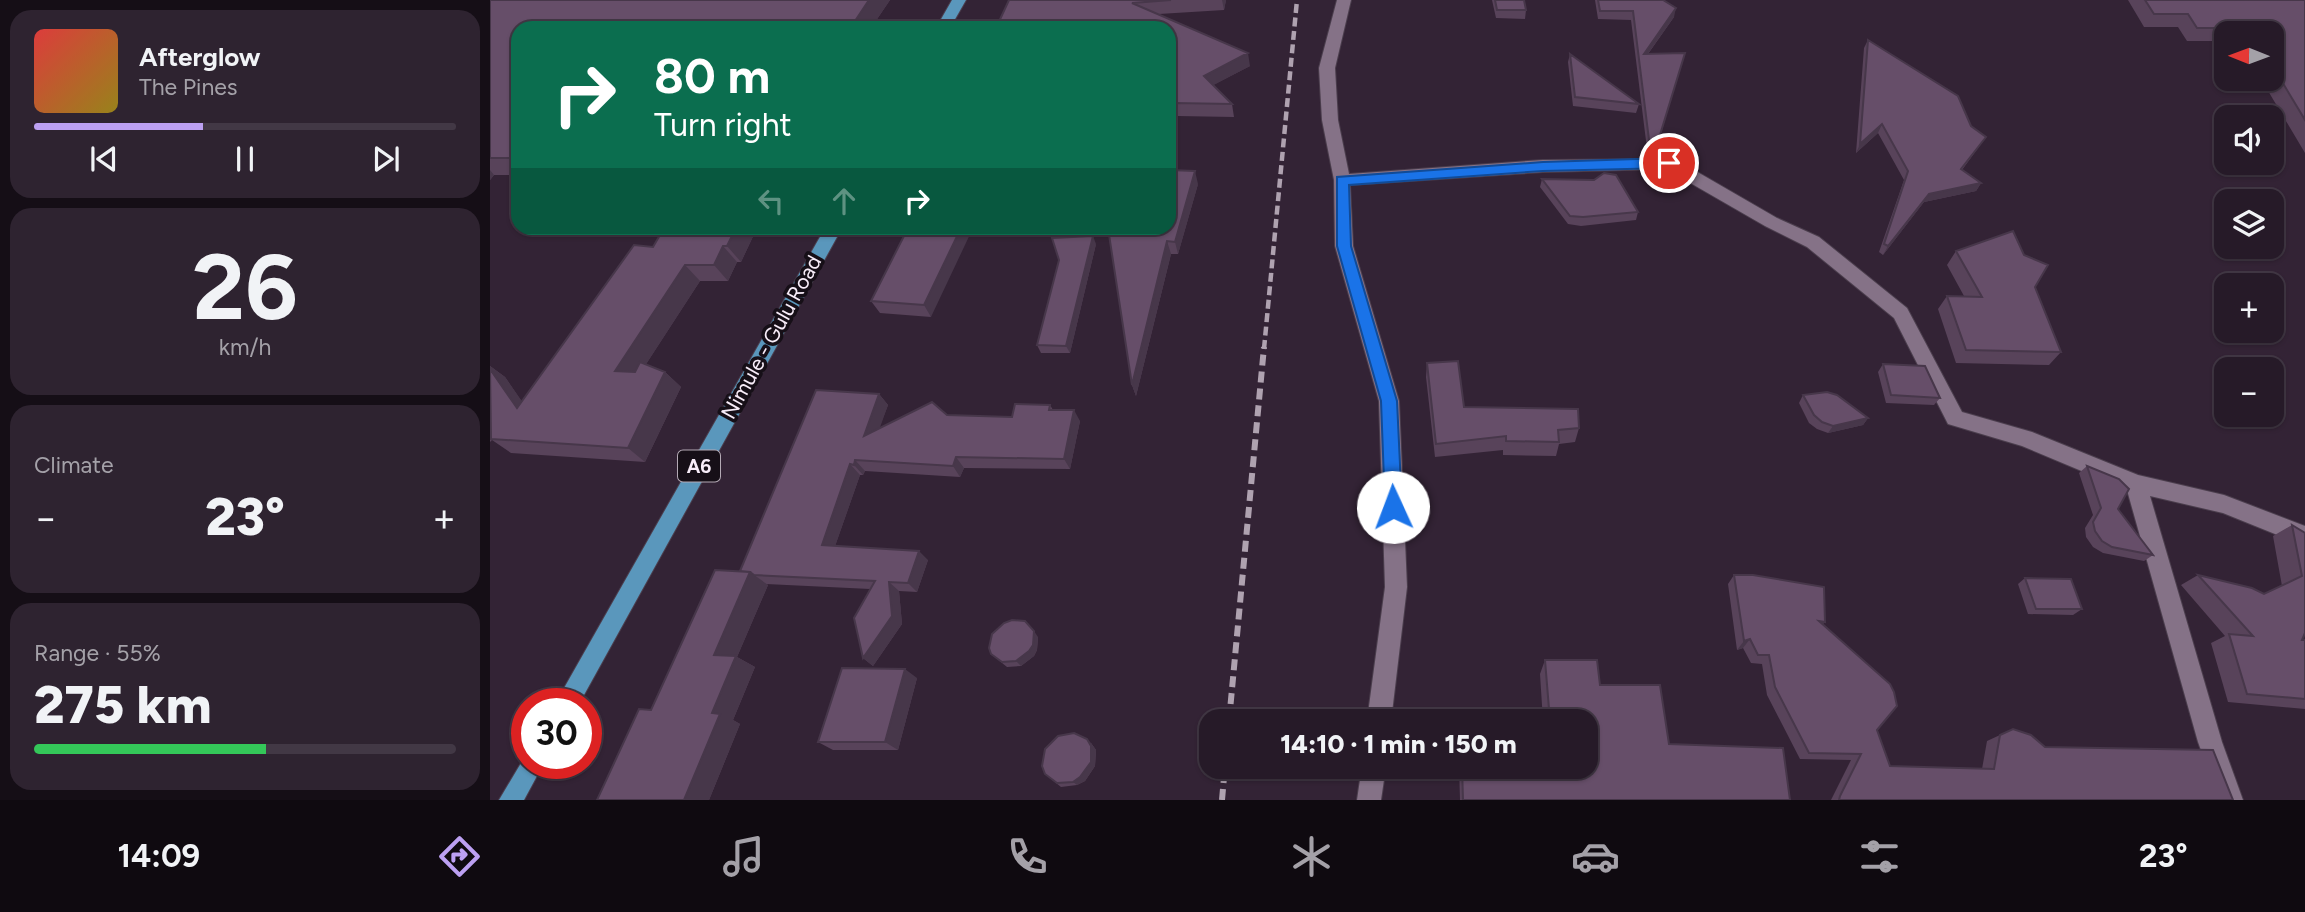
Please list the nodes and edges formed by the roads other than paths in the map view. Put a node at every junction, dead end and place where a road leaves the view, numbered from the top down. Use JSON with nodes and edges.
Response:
{"nodes":[{"id":1,"x":959,"y":0,"type":"edge"},
{"id":2,"x":1344,"y":0,"type":"edge"},
{"id":3,"x":947,"y":21,"type":"edge"},
{"id":4,"x":1342,"y":180,"type":"junction"},
{"id":5,"x":829,"y":235,"type":"edge"},
{"id":6,"x":2136,"y":484,"type":"junction"},
{"id":7,"x":2305,"y":536,"type":"edge"},
{"id":8,"x":575,"y":688,"type":"edge"},
{"id":9,"x":1381,"y":709,"type":"edge"},
{"id":10,"x":523,"y":779,"type":"edge"},
{"id":11,"x":1372,"y":779,"type":"edge"},
{"id":12,"x":511,"y":800,"type":"edge"},
{"id":13,"x":1369,"y":800,"type":"edge"},
{"id":14,"x":2231,"y":800,"type":"edge"}],
"edges":[{"from":1,"to":3,"type":"main road"},
{"from":2,"to":4,"type":"street"},
{"from":4,"to":6,"type":"street"},
{"from":4,"to":9,"type":"street"},
{"from":5,"to":8,"type":"main road","name":"Nimule - Gulu Road","number":"A6"},
{"from":6,"to":7,"type":"street"},
{"from":6,"to":14,"type":"street"},
{"from":10,"to":12,"type":"main road"},
{"from":11,"to":13,"type":"street"}]}
